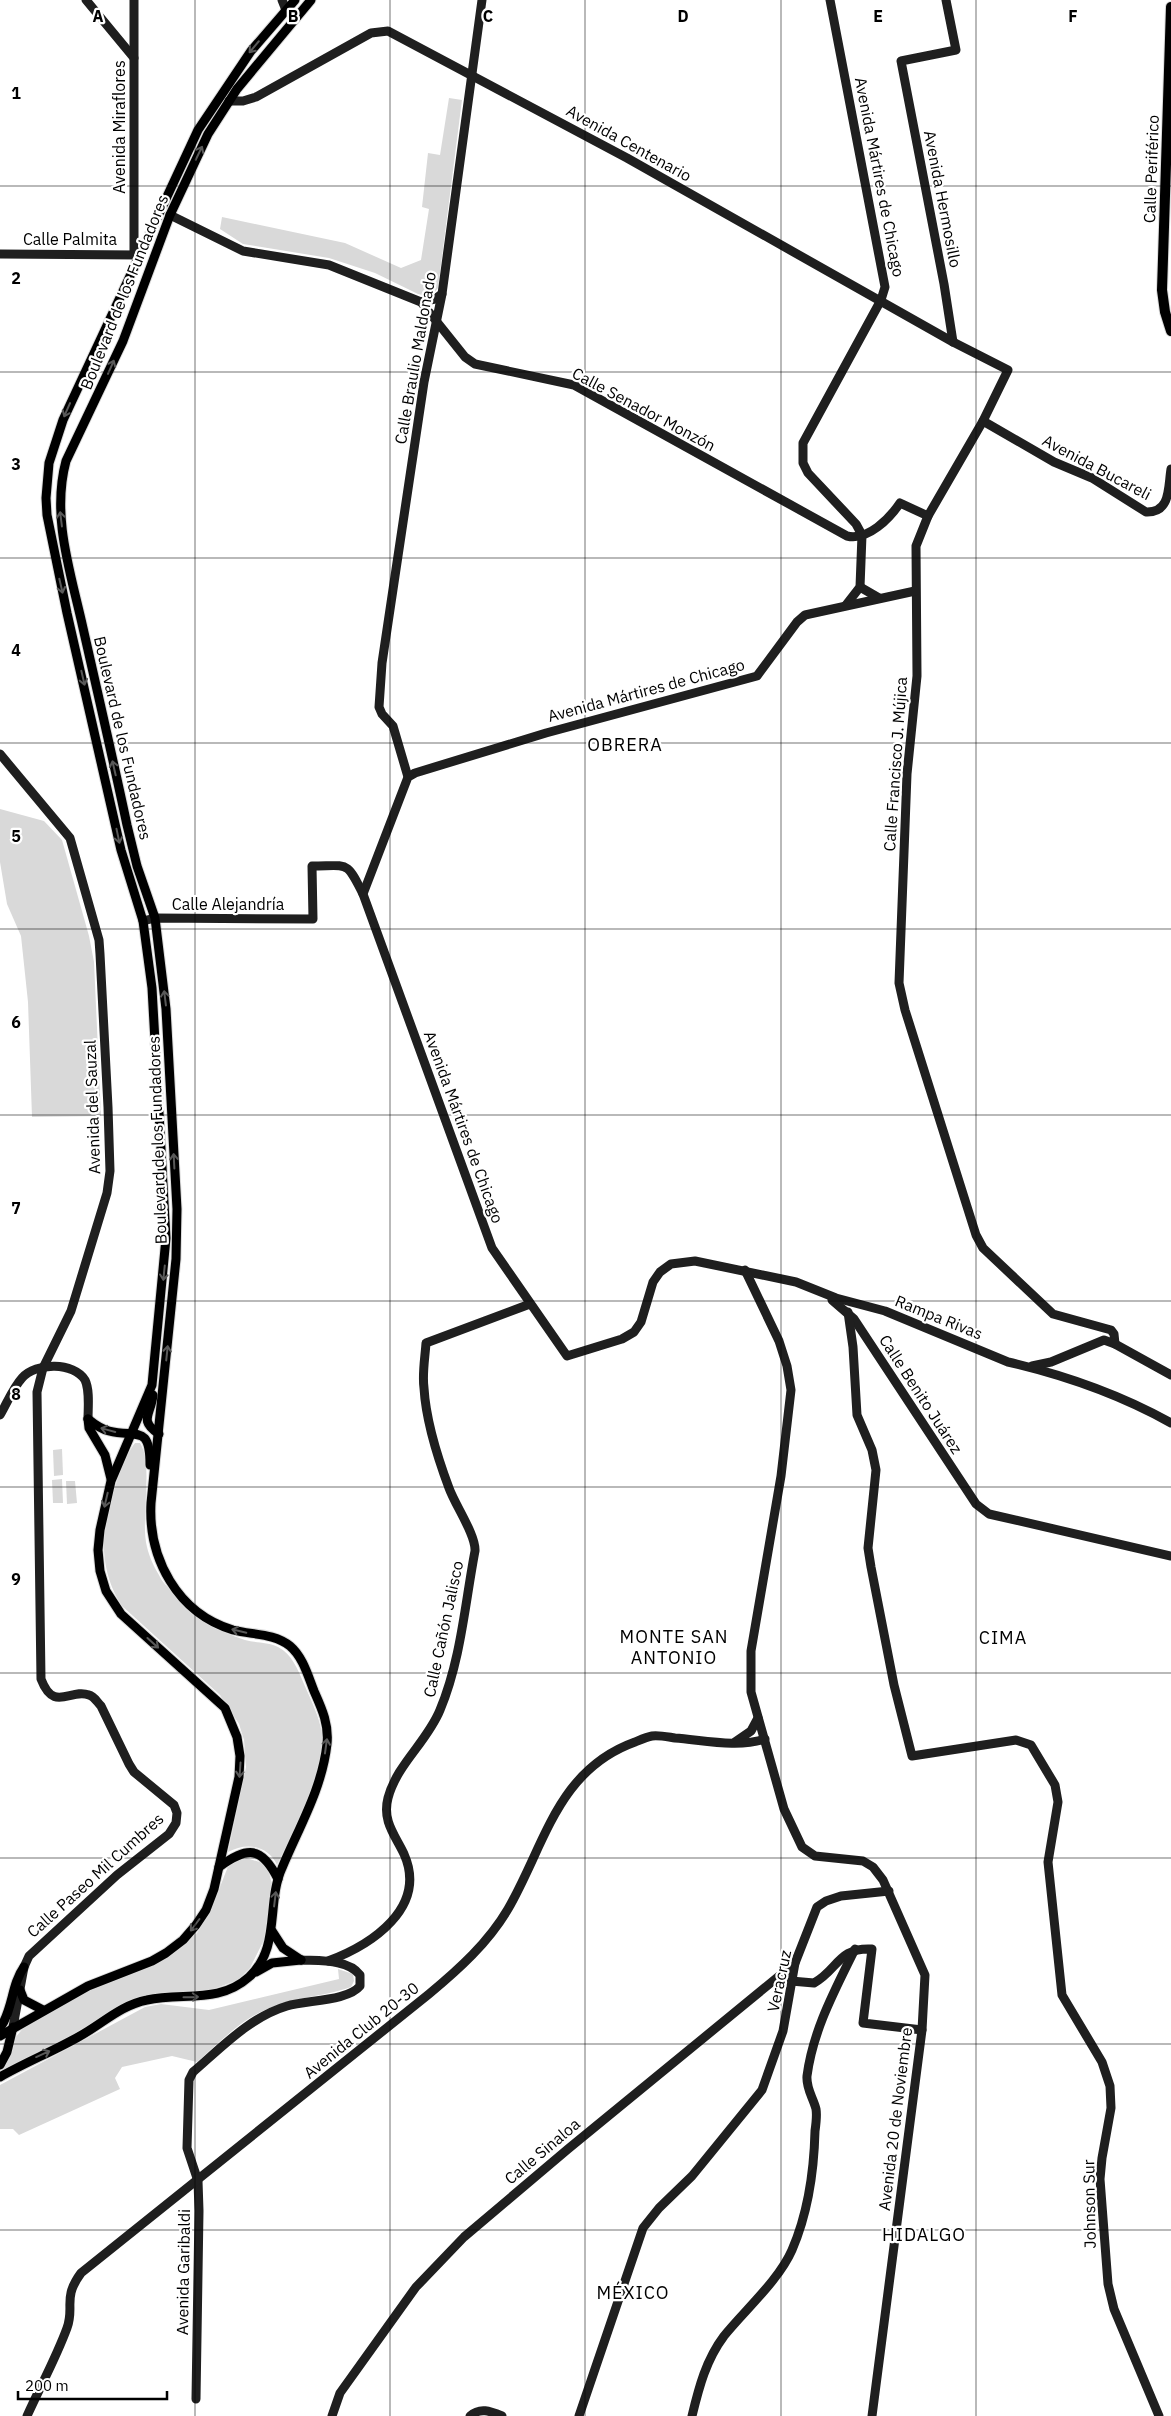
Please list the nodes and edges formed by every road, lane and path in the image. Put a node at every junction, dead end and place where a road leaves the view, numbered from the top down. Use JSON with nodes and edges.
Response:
{"nodes":[{"id":1,"x":86,"y":0,"type":"edge"},
{"id":2,"x":134,"y":0,"type":"edge"},
{"id":3,"x":282,"y":0,"type":"edge"},
{"id":4,"x":295,"y":0,"type":"edge"},
{"id":5,"x":311,"y":0,"type":"edge"},
{"id":6,"x":482,"y":0,"type":"edge"},
{"id":7,"x":830,"y":0,"type":"edge"},
{"id":8,"x":946,"y":0,"type":"edge"},
{"id":9,"x":1171,"y":8,"type":"edge"},
{"id":10,"x":286,"y":10,"type":"junction"},
{"id":11,"x":296,"y":18,"type":"junction"},
{"id":12,"x":134,"y":58,"type":"junction"},
{"id":13,"x":471,"y":74,"type":"junction"},
{"id":14,"x":229,"y":101,"type":"junction"},
{"id":15,"x":164,"y":201,"type":"junction"},
{"id":16,"x":170,"y":215,"type":"junction"},
{"id":17,"x":0,"y":254,"type":"edge"},
{"id":18,"x":137,"y":254,"type":"junction"},
{"id":19,"x":442,"y":294,"type":"junction"},
{"id":20,"x":881,"y":300,"type":"junction"},
{"id":21,"x":420,"y":302,"type":"junction"},
{"id":22,"x":437,"y":323,"type":"junction"},
{"id":23,"x":1171,"y":330,"type":"edge"},
{"id":24,"x":953,"y":342,"type":"junction"},
{"id":25,"x":1008,"y":370,"type":"joint"},
{"id":26,"x":983,"y":421,"type":"junction"},
{"id":27,"x":1171,"y":469,"type":"edge"},
{"id":28,"x":928,"y":516,"type":"junction"},
{"id":29,"x":862,"y":535,"type":"junction"},
{"id":30,"x":860,"y":587,"type":"junction"},
{"id":31,"x":915,"y":591,"type":"junction"},
{"id":32,"x":879,"y":598,"type":"junction"},
{"id":33,"x":846,"y":605,"type":"junction"},
{"id":34,"x":0,"y":754,"type":"edge"},
{"id":35,"x":408,"y":777,"type":"junction"},
{"id":36,"x":363,"y":894,"type":"junction"},
{"id":37,"x":156,"y":918,"type":"junction"},
{"id":38,"x":313,"y":919,"type":"joint"},
{"id":39,"x":144,"y":921,"type":"junction"},
{"id":40,"x":164,"y":1187,"type":"junction"},
{"id":41,"x":177,"y":1209,"type":"junction"},
{"id":42,"x":745,"y":1270,"type":"junction"},
{"id":43,"x":824,"y":1294,"type":"junction"},
{"id":44,"x":836,"y":1298,"type":"joint"},
{"id":45,"x":530,"y":1304,"type":"junction"},
{"id":46,"x":848,"y":1312,"type":"junction"},
{"id":47,"x":1115,"y":1344,"type":"junction"},
{"id":48,"x":567,"y":1356,"type":"joint"},
{"id":49,"x":1030,"y":1366,"type":"junction"},
{"id":50,"x":43,"y":1368,"type":"junction"},
{"id":51,"x":1171,"y":1375,"type":"edge"},
{"id":52,"x":152,"y":1385,"type":"junction"},
{"id":53,"x":0,"y":1415,"type":"edge"},
{"id":54,"x":88,"y":1419,"type":"junction"},
{"id":55,"x":1171,"y":1423,"type":"edge"},
{"id":56,"x":132,"y":1433,"type":"junction"},
{"id":57,"x":159,"y":1434,"type":"junction"},
{"id":58,"x":111,"y":1481,"type":"junction"},
{"id":59,"x":153,"y":1487,"type":"junction"},
{"id":60,"x":1171,"y":1556,"type":"edge"},
{"id":61,"x":758,"y":1718,"type":"junction"},
{"id":62,"x":765,"y":1739,"type":"junction"},
{"id":63,"x":734,"y":1742,"type":"junction"},
{"id":64,"x":218,"y":1867,"type":"junction"},
{"id":65,"x":278,"y":1879,"type":"junction"},
{"id":66,"x":889,"y":1891,"type":"junction"},
{"id":67,"x":272,"y":1931,"type":"junction"},
{"id":68,"x":855,"y":1949,"type":"junction"},
{"id":69,"x":301,"y":1960,"type":"junction"},
{"id":70,"x":328,"y":1962,"type":"junction"},
{"id":71,"x":795,"y":1963,"type":"junction"},
{"id":72,"x":24,"y":1967,"type":"junction"},
{"id":73,"x":249,"y":1976,"type":"junction"},
{"id":74,"x":792,"y":1981,"type":"junction"},
{"id":75,"x":20,"y":1990,"type":"junction"},
{"id":76,"x":43,"y":2010,"type":"junction"},
{"id":77,"x":13,"y":2027,"type":"junction"},
{"id":78,"x":0,"y":2028,"type":"edge"},
{"id":79,"x":922,"y":2030,"type":"junction"},
{"id":80,"x":0,"y":2036,"type":"edge"},
{"id":81,"x":0,"y":2065,"type":"edge"},
{"id":82,"x":0,"y":2077,"type":"edge"},
{"id":83,"x":198,"y":2181,"type":"junction"},
{"id":84,"x":196,"y":2399,"type":"dead end"},
{"id":85,"x":499,"y":2415,"type":"edge"},
{"id":86,"x":27,"y":2416,"type":"edge"},
{"id":87,"x":332,"y":2416,"type":"edge"},
{"id":88,"x":470,"y":2416,"type":"edge"},
{"id":89,"x":579,"y":2416,"type":"edge"},
{"id":90,"x":692,"y":2416,"type":"edge"},
{"id":91,"x":872,"y":2416,"type":"edge"},
{"id":92,"x":1159,"y":2416,"type":"edge"}],
"edges":[{"from":1,"to":12,"type":"street"},
{"from":2,"to":12,"type":"street","name":"Avenida Miraflores"},
{"from":3,"to":10,"type":"street"},
{"from":4,"to":10,"type":"main road","name":"Boulevard de los Fundadores"},
{"from":5,"to":11,"type":"main road","name":"Boulevard de los Fundadores"},
{"from":6,"to":13,"type":"street","name":"Calle Braulio Maldonado"},
{"from":7,"to":20,"type":"street","name":"Avenida Mártires de Chicago"},
{"from":8,"to":24,"type":"street","name":"Avenida Hermosillo"},
{"from":9,"to":23,"type":"highway","name":"Calle Periférico"},
{"from":10,"to":11,"type":"street"},
{"from":10,"to":15,"type":"main road","name":"Boulevard de los Fundadores","one_way":true},
{"from":11,"to":14,"type":"main road","name":"Boulevard de los Fundadores"},
{"from":12,"to":18,"type":"street","name":"Avenida Miraflores"},
{"from":13,"to":14,"type":"street","name":"Avenida Centenario"},
{"from":13,"to":19,"type":"street","name":"Calle Braulio Maldonado"},
{"from":13,"to":20,"type":"street","name":"Avenida Centenario"},
{"from":16,"to":14,"type":"main road","name":"Boulevard de los Fundadores","one_way":true},
{"from":15,"to":16,"type":"main road"},
{"from":15,"to":18,"type":"main road","name":"Boulevard de los Fundadores"},
{"from":16,"to":21,"type":"street","name":"Calle Senador Monzón"},
{"from":37,"to":16,"type":"main road","name":"Boulevard de los Fundadores","one_way":true},
{"from":17,"to":18,"type":"street","name":"Calle Palmita"},
{"from":18,"to":39,"type":"main road","name":"Boulevard de los Fundadores","one_way":true},
{"from":19,"to":21,"type":"street"},
{"from":19,"to":22,"type":"street","name":"Calle Braulio Maldonado"},
{"from":20,"to":24,"type":"street","name":"Avenida Centenario"},
{"from":20,"to":29,"type":"street","name":"Avenida Mártires de Chicago"},
{"from":21,"to":22,"type":"street","name":"Calle Senador Monzón"},
{"from":22,"to":29,"type":"street","name":"Calle Senador Monzón"},
{"from":22,"to":35,"type":"street","name":"Calle Braulio Maldonado"},
{"from":24,"to":25,"type":"street","name":"Avenida Centenario"},
{"from":25,"to":26,"type":"street","name":"Calle Francisco J. Mújica"},
{"from":26,"to":27,"type":"street","name":"Avenida Bucareli"},
{"from":26,"to":28,"type":"street","name":"Calle Francisco J. Mújica"},
{"from":28,"to":29,"type":"street"},
{"from":28,"to":31,"type":"street","name":"Calle Francisco J. Mújica"},
{"from":29,"to":30,"type":"street"},
{"from":30,"to":32,"type":"street"},
{"from":30,"to":33,"type":"street"},
{"from":31,"to":32,"type":"street","name":"Avenida Mártires de Chicago"},
{"from":31,"to":47,"type":"street","name":"Calle Francisco J. Mújica"},
{"from":32,"to":33,"type":"street","name":"Avenida Mártires de Chicago"},
{"from":33,"to":35,"type":"street","name":"Avenida Mártires de Chicago"},
{"from":34,"to":50,"type":"street","name":"Avenida del Sauzal"},
{"from":35,"to":36,"type":"street"},
{"from":36,"to":38,"type":"street","name":"Avenida Mártires de Chicago"},
{"from":36,"to":45,"type":"street","name":"Avenida Mártires de Chicago"},
{"from":37,"to":38,"type":"street","name":"Calle Alejandría"},
{"from":37,"to":39,"type":"street","name":"Calle Alejandría"},
{"from":41,"to":37,"type":"main road","name":"Boulevard de los Fundadores","one_way":true},
{"from":39,"to":40,"type":"main road","name":"Boulevard de los Fundadores"},
{"from":40,"to":41,"type":"main road"},
{"from":40,"to":52,"type":"main road","name":"Boulevard de los Fundadores","one_way":true},
{"from":57,"to":41,"type":"main road","name":"Boulevard de los Fundadores","one_way":true},
{"from":42,"to":43,"type":"street","name":"Calle Benito Juárez"},
{"from":42,"to":48,"type":"street","name":"Calle Benito Juárez"},
{"from":42,"to":61,"type":"street","name":"Avenida 20 de Noviembre"},
{"from":43,"to":44,"type":"street","name":"Calle Benito Juárez"},
{"from":43,"to":46,"type":"street","name":"Calle Benito Juárez"},
{"from":44,"to":49,"type":"street","name":"Rampa Rivas"},
{"from":45,"to":48,"type":"street","name":"Avenida Mártires de Chicago"},
{"from":45,"to":70,"type":"street","name":"Calle Cañón Jalisco"},
{"from":46,"to":60,"type":"street","name":"Calle Benito Juárez"},
{"from":46,"to":92,"type":"street","name":"Johnson Sur"},
{"from":47,"to":49,"type":"street"},
{"from":47,"to":51,"type":"street"},
{"from":49,"to":55,"type":"street","name":"Rampa Rivas"},
{"from":50,"to":53,"type":"street"},
{"from":50,"to":54,"type":"street"},
{"from":50,"to":72,"type":"street","name":"Calle Paseo Mil Cumbres"},
{"from":52,"to":56,"type":"main road","name":"Boulevard de los Fundadores"},
{"from":52,"to":57,"type":"main road"},
{"from":56,"to":54,"type":"main road","one_way":true},
{"from":54,"to":58,"type":"main road"},
{"from":56,"to":58,"type":"main road","name":"Boulevard de los Fundadores"},
{"from":56,"to":59,"type":"main road"},
{"from":57,"to":59,"type":"main road","name":"Boulevard de los Fundadores"},
{"from":58,"to":64,"type":"main road","name":"Boulevard de los Fundadores","one_way":true},
{"from":65,"to":59,"type":"main road","name":"Boulevard de los Fundadores","one_way":true},
{"from":61,"to":62,"type":"street","name":"Avenida 20 de Noviembre"},
{"from":61,"to":63,"type":"street"},
{"from":62,"to":63,"type":"street"},
{"from":62,"to":66,"type":"street","name":"Avenida 20 de Noviembre"},
{"from":63,"to":83,"type":"street","name":"Avenida Club 20-30"},
{"from":64,"to":65,"type":"main road"},
{"from":64,"to":76,"type":"main road","name":"Boulevard de los Fundadores","one_way":true},
{"from":67,"to":65,"type":"main road","name":"Boulevard de los Fundadores","one_way":true},
{"from":66,"to":71,"type":"street","name":"Veracruz"},
{"from":66,"to":79,"type":"street","name":"Avenida 20 de Noviembre"},
{"from":67,"to":69,"type":"main road"},
{"from":67,"to":73,"type":"main road","name":"Boulevard de los Fundadores"},
{"from":68,"to":74,"type":"street"},
{"from":68,"to":79,"type":"street"},
{"from":68,"to":90,"type":"street"},
{"from":69,"to":70,"type":"street"},
{"from":69,"to":73,"type":"main road"},
{"from":70,"to":83,"type":"street","name":"Avenida Garibaldi"},
{"from":71,"to":74,"type":"street","name":"Veracruz"},
{"from":71,"to":87,"type":"street","name":"Calle Sinaloa"},
{"from":72,"to":75,"type":"street","name":"Calle Paseo Mil Cumbres"},
{"from":72,"to":78,"type":"main road"},
{"from":82,"to":73,"type":"main road","name":"Boulevard de los Fundadores","one_way":true},
{"from":74,"to":89,"type":"street","name":"Veracruz"},
{"from":75,"to":76,"type":"main road"},
{"from":75,"to":77,"type":"street","name":"Calle Paseo Mil Cumbres"},
{"from":76,"to":77,"type":"main road","name":"Boulevard de los Fundadores"},
{"from":77,"to":80,"type":"main road","name":"Boulevard de los Fundadores"},
{"from":77,"to":81,"type":"main road"},
{"from":79,"to":91,"type":"street","name":"Avenida 20 de Noviembre"},
{"from":83,"to":84,"type":"street","name":"Avenida Garibaldi"},
{"from":83,"to":86,"type":"street","name":"Avenida Club 20-30"},
{"from":85,"to":88,"type":"street"}]}
